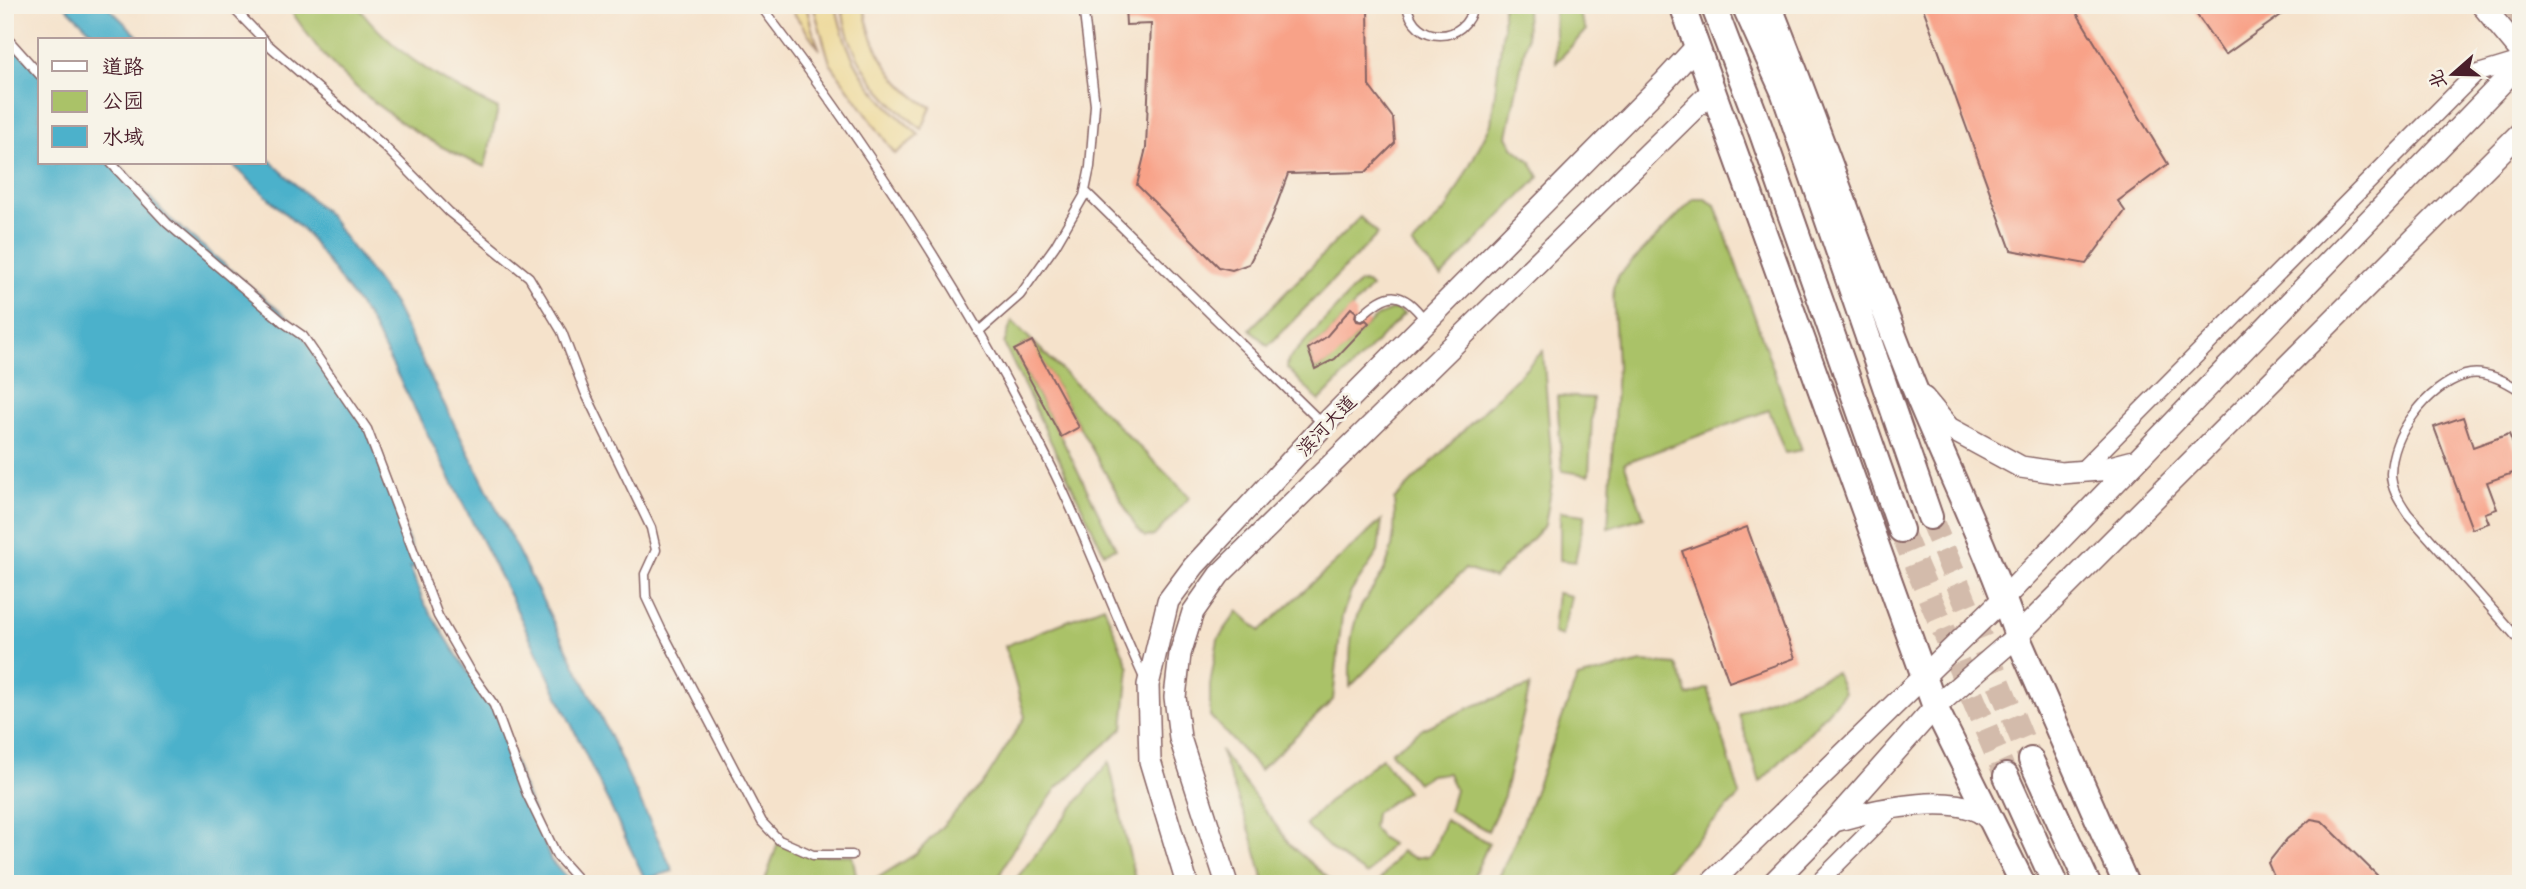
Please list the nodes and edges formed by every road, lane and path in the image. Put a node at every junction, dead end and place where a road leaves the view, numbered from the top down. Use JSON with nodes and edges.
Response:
{"nodes":[{"id":1,"x":230,"y":5,"type":"edge"},
{"id":2,"x":760,"y":5,"type":"edge"},
{"id":3,"x":1083,"y":5,"type":"edge"},
{"id":4,"x":1407,"y":5,"type":"edge"},
{"id":5,"x":1473,"y":5,"type":"edge"},
{"id":6,"x":1682,"y":5,"type":"edge"},
{"id":7,"x":1713,"y":5,"type":"edge"},
{"id":8,"x":1744,"y":5,"type":"edge"},
{"id":9,"x":1769,"y":5,"type":"edge"},
{"id":10,"x":2482,"y":5,"type":"edge"},
{"id":11,"x":5,"y":36,"type":"edge"},
{"id":12,"x":262,"y":38,"type":"edge"},
{"id":13,"x":266,"y":42,"type":"edge"},
{"id":14,"x":1696,"y":47,"type":"junction"},
{"id":15,"x":2521,"y":52,"type":"edge"},
{"id":16,"x":2521,"y":62,"type":"edge"},
{"id":17,"x":38,"y":73,"type":"edge"},
{"id":18,"x":1712,"y":91,"type":"junction"},
{"id":19,"x":2521,"y":132,"type":"edge"},
{"id":20,"x":112,"y":164,"type":"edge"},
{"id":21,"x":1085,"y":191,"type":"junction"},
{"id":22,"x":1361,"y":317,"type":"dead end"},
{"id":23,"x":1427,"y":323,"type":"junction"},
{"id":24,"x":978,"y":332,"type":"junction"},
{"id":25,"x":1914,"y":386,"type":"junction"},
{"id":26,"x":2521,"y":391,"type":"edge"},
{"id":27,"x":1324,"y":425,"type":"junction"},
{"id":28,"x":2134,"y":461,"type":"junction"},
{"id":29,"x":2080,"y":472,"type":"junction"},
{"id":30,"x":1930,"y":517,"type":"tunnel mouth"},
{"id":31,"x":1901,"y":530,"type":"tunnel mouth"},
{"id":32,"x":2004,"y":598,"type":"junction"},
{"id":33,"x":2017,"y":636,"type":"junction"},
{"id":34,"x":2521,"y":642,"type":"edge"},
{"id":35,"x":1924,"y":675,"type":"junction"},
{"id":36,"x":1148,"y":685,"type":"junction"},
{"id":37,"x":1935,"y":707,"type":"junction"},
{"id":38,"x":2031,"y":760,"type":"tunnel mouth"},
{"id":39,"x":2006,"y":776,"type":"tunnel mouth"},
{"id":40,"x":1894,"y":807,"type":"junction"},
{"id":41,"x":1833,"y":822,"type":"junction"},
{"id":42,"x":2003,"y":842,"type":"junction"},
{"id":43,"x":852,"y":855,"type":"dead end"},
{"id":44,"x":582,"y":884,"type":"edge"},
{"id":45,"x":1188,"y":884,"type":"edge"},
{"id":46,"x":1227,"y":884,"type":"edge"},
{"id":47,"x":1710,"y":884,"type":"edge"},
{"id":48,"x":1772,"y":884,"type":"edge"},
{"id":49,"x":1817,"y":884,"type":"edge"},
{"id":50,"x":2023,"y":884,"type":"edge"},
{"id":51,"x":2055,"y":884,"type":"edge"},
{"id":52,"x":2088,"y":884,"type":"edge"},
{"id":53,"x":2126,"y":884,"type":"edge"}],
"edges":[{"from":1,"to":12,"type":"lane"},
{"from":2,"to":24,"type":"lane"},
{"from":3,"to":21,"type":"lane"},
{"from":4,"to":5,"type":"lane"},
{"from":6,"to":14,"type":"main road"},
{"from":7,"to":31,"type":"main road"},
{"from":8,"to":30,"type":"main road"},
{"from":9,"to":25,"type":"main road"},
{"from":10,"to":15,"type":"street"},
{"from":11,"to":17,"type":"lane"},
{"from":13,"to":43,"type":"lane"},
{"from":14,"to":18,"type":"main road"},
{"from":14,"to":23,"type":"street","name":"滨河大道"},
{"from":16,"to":28,"type":"street"},
{"from":16,"to":29,"type":"street"},
{"from":18,"to":35,"type":"main road"},
{"from":18,"to":46,"type":"street","name":"滨河大道"},
{"from":19,"to":33,"type":"street"},
{"from":20,"to":44,"type":"lane"},
{"from":21,"to":24,"type":"lane"},
{"from":21,"to":27,"type":"lane"},
{"from":22,"to":23,"type":"lane"},
{"from":23,"to":27,"type":"street","name":"滨河大道"},
{"from":24,"to":36,"type":"lane"},
{"from":25,"to":29,"type":"street"},
{"from":25,"to":32,"type":"main road"},
{"from":26,"to":34,"type":"lane"},
{"from":27,"to":36,"type":"street","name":"滨河大道"},
{"from":28,"to":29,"type":"street"},
{"from":28,"to":32,"type":"street"},
{"from":32,"to":33,"type":"main road"},
{"from":32,"to":35,"type":"street"},
{"from":33,"to":37,"type":"street"},
{"from":33,"to":53,"type":"main road"},
{"from":35,"to":37,"type":"main road"},
{"from":35,"to":47,"type":"street"},
{"from":36,"to":45,"type":"street","name":"滨河大道"},
{"from":37,"to":41,"type":"street"},
{"from":37,"to":42,"type":"main road"},
{"from":38,"to":52,"type":"main road"},
{"from":39,"to":51,"type":"main road"},
{"from":40,"to":41,"type":"street"},
{"from":40,"to":42,"type":"street"},
{"from":40,"to":49,"type":"street"},
{"from":41,"to":48,"type":"street"},
{"from":42,"to":50,"type":"main road"}]}
